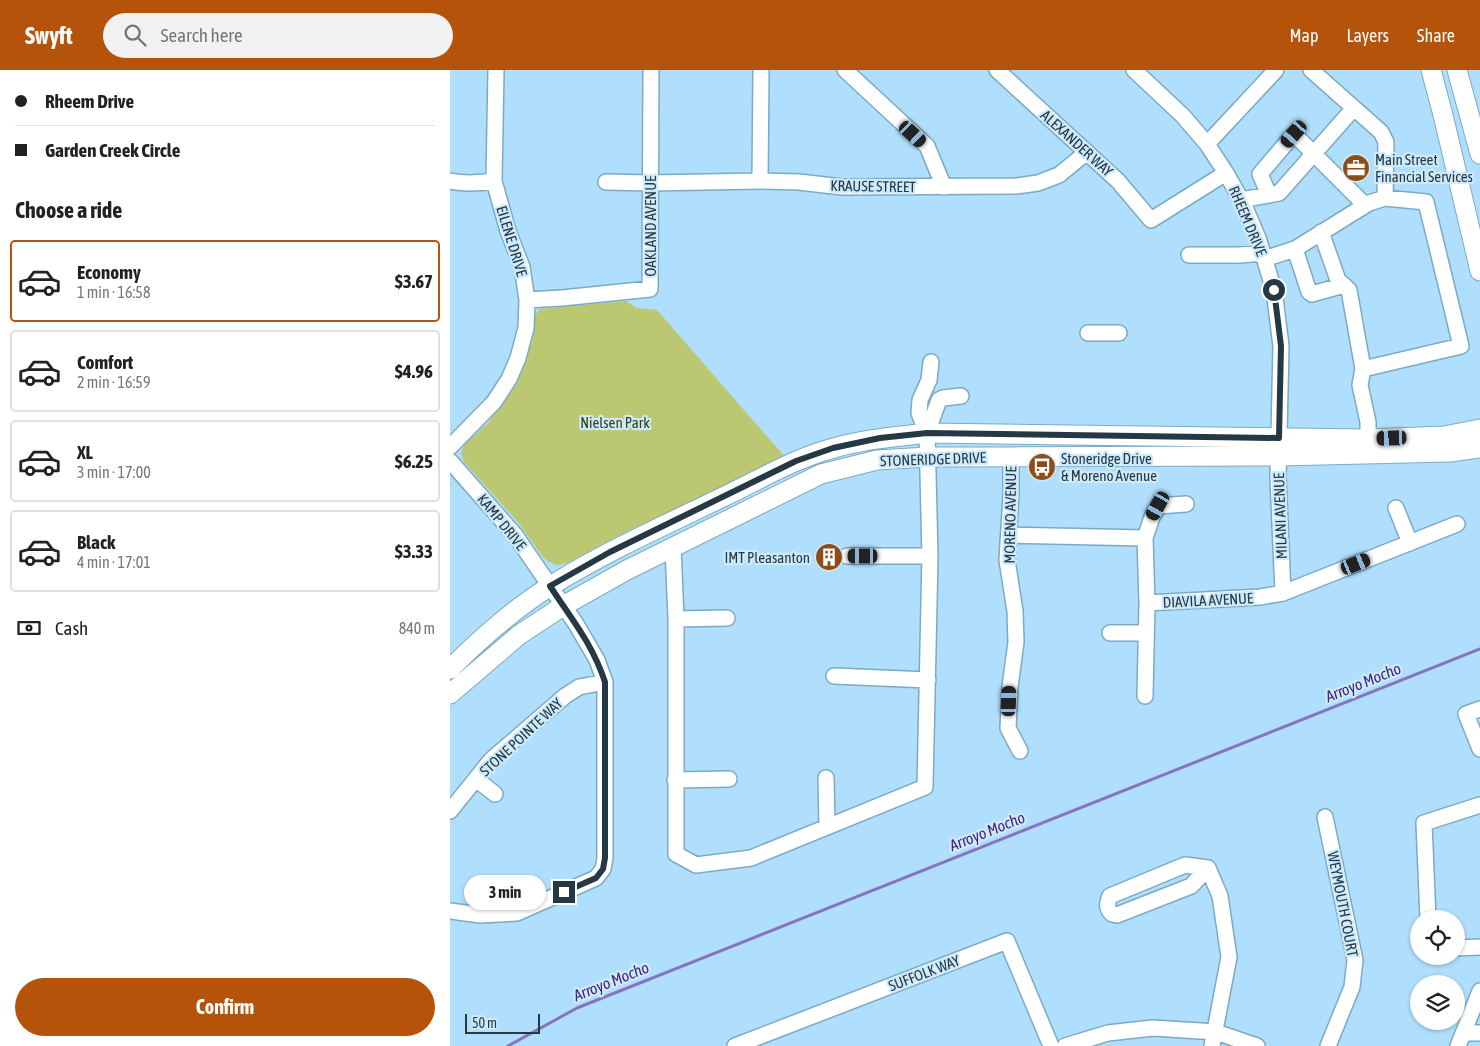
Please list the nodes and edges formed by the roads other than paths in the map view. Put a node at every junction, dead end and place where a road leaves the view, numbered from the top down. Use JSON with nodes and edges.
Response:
{"nodes":[{"id":1,"x":496,"y":70,"type":"edge"},
{"id":2,"x":651,"y":70,"type":"edge"},
{"id":3,"x":761,"y":70,"type":"edge"},
{"id":4,"x":845,"y":70,"type":"edge"},
{"id":5,"x":997,"y":70,"type":"edge"},
{"id":6,"x":1134,"y":70,"type":"edge"},
{"id":7,"x":1276,"y":70,"type":"edge"},
{"id":8,"x":1311,"y":70,"type":"edge"},
{"id":9,"x":1431,"y":70,"type":"edge"},
{"id":10,"x":1457,"y":70,"type":"edge"},
{"id":11,"x":1354,"y":108,"type":"junction"},
{"id":12,"x":1207,"y":144,"type":"junction"},
{"id":13,"x":1087,"y":152,"type":"junction"},
{"id":14,"x":1314,"y":154,"type":"junction"},
{"id":15,"x":1480,"y":154,"type":"edge"},
{"id":16,"x":1226,"y":173,"type":"junction"},
{"id":17,"x":450,"y":181,"type":"edge"},
{"id":18,"x":494,"y":181,"type":"junction"},
{"id":19,"x":760,"y":181,"type":"junction"},
{"id":20,"x":606,"y":182,"type":"dead end"},
{"id":21,"x":650,"y":183,"type":"junction"},
{"id":22,"x":944,"y":187,"type":"junction"},
{"id":23,"x":1269,"y":195,"type":"junction"},
{"id":24,"x":1385,"y":198,"type":"junction"},
{"id":25,"x":1241,"y":200,"type":"junction"},
{"id":26,"x":1365,"y":205,"type":"junction"},
{"id":27,"x":1321,"y":232,"type":"junction"},
{"id":28,"x":1295,"y":248,"type":"junction"},
{"id":29,"x":1189,"y":255,"type":"dead end"},
{"id":30,"x":1264,"y":256,"type":"junction"},
{"id":31,"x":1480,"y":271,"type":"edge"},
{"id":32,"x":1344,"y":285,"type":"junction"},
{"id":33,"x":527,"y":300,"type":"junction"},
{"id":34,"x":1088,"y":333,"type":"dead end"},
{"id":35,"x":1119,"y":333,"type":"dead end"},
{"id":36,"x":931,"y":362,"type":"dead end"},
{"id":37,"x":1363,"y":369,"type":"junction"},
{"id":38,"x":961,"y":396,"type":"dead end"},
{"id":39,"x":1480,"y":429,"type":"edge"},
{"id":40,"x":927,"y":433,"type":"junction"},
{"id":41,"x":1368,"y":439,"type":"junction"},
{"id":42,"x":450,"y":447,"type":"edge"},
{"id":43,"x":1279,"y":447,"type":"junction"},
{"id":44,"x":1480,"y":448,"type":"edge"},
{"id":45,"x":1011,"y":456,"type":"junction"},
{"id":46,"x":928,"y":457,"type":"junction"},
{"id":47,"x":450,"y":461,"type":"edge"},
{"id":48,"x":1186,"y":504,"type":"dead end"},
{"id":49,"x":1396,"y":508,"type":"dead end"},
{"id":50,"x":1457,"y":524,"type":"dead end"},
{"id":51,"x":1009,"y":535,"type":"junction"},
{"id":52,"x":1145,"y":538,"type":"junction"},
{"id":53,"x":1410,"y":543,"type":"junction"},
{"id":54,"x":673,"y":548,"type":"junction"},
{"id":55,"x":847,"y":556,"type":"dead end"},
{"id":56,"x":930,"y":556,"type":"junction"},
{"id":57,"x":550,"y":586,"type":"junction"},
{"id":58,"x":1283,"y":593,"type":"junction"},
{"id":59,"x":1147,"y":603,"type":"junction"},
{"id":60,"x":563,"y":606,"type":"junction"},
{"id":61,"x":727,"y":618,"type":"dead end"},
{"id":62,"x":676,"y":619,"type":"junction"},
{"id":63,"x":1110,"y":633,"type":"dead end"},
{"id":64,"x":1146,"y":633,"type":"junction"},
{"id":65,"x":450,"y":669,"type":"edge"},
{"id":66,"x":834,"y":676,"type":"dead end"},
{"id":67,"x":928,"y":680,"type":"junction"},
{"id":68,"x":605,"y":682,"type":"junction"},
{"id":69,"x":450,"y":694,"type":"edge"},
{"id":70,"x":1145,"y":696,"type":"dead end"},
{"id":71,"x":1480,"y":709,"type":"edge"},
{"id":72,"x":1480,"y":749,"type":"edge"},
{"id":73,"x":1020,"y":751,"type":"dead end"},
{"id":74,"x":826,"y":778,"type":"dead end"},
{"id":75,"x":476,"y":779,"type":"junction"},
{"id":76,"x":729,"y":779,"type":"dead end"},
{"id":77,"x":675,"y":780,"type":"junction"},
{"id":78,"x":495,"y":794,"type":"dead end"},
{"id":79,"x":1480,"y":805,"type":"edge"},
{"id":80,"x":450,"y":811,"type":"edge"},
{"id":81,"x":1325,"y":817,"type":"dead end"},
{"id":82,"x":827,"y":827,"type":"junction"},
{"id":83,"x":1208,"y":868,"type":"junction"},
{"id":84,"x":1428,"y":910,"type":"edge"},
{"id":85,"x":450,"y":911,"type":"edge"},
{"id":86,"x":1480,"y":947,"type":"edge"},
{"id":87,"x":1465,"y":948,"type":"edge"},
{"id":88,"x":1480,"y":991,"type":"edge"},
{"id":89,"x":1480,"y":1033,"type":"edge"},
{"id":90,"x":1214,"y":1039,"type":"edge"},
{"id":91,"x":1460,"y":1039,"type":"edge"},
{"id":92,"x":735,"y":1046,"type":"edge"},
{"id":93,"x":1051,"y":1046,"type":"edge"},
{"id":94,"x":1065,"y":1046,"type":"edge"},
{"id":95,"x":1257,"y":1046,"type":"edge"},
{"id":96,"x":1328,"y":1046,"type":"edge"}],
"edges":[{"from":1,"to":18,"type":"street","name":"EILENE DRIVE"},
{"from":2,"to":21,"type":"street","name":"OAKLAND AVENUE"},
{"from":3,"to":19,"type":"street"},
{"from":4,"to":22,"type":"street"},
{"from":5,"to":13,"type":"street","name":"ALEXANDER WAY"},
{"from":6,"to":12,"type":"street","name":"RHEEM DRIVE"},
{"from":7,"to":12,"type":"street"},
{"from":8,"to":11,"type":"street"},
{"from":9,"to":31,"type":"main road"},
{"from":10,"to":15,"type":"main road"},
{"from":11,"to":14,"type":"street"},
{"from":11,"to":24,"type":"street"},
{"from":12,"to":16,"type":"street","name":"RHEEM DRIVE"},
{"from":13,"to":16,"type":"street","name":"ALEXANDER WAY"},
{"from":13,"to":22,"type":"street","name":"KRAUSE STREET"},
{"from":14,"to":23,"type":"street"},
{"from":14,"to":23,"type":"street"},
{"from":14,"to":26,"type":"street"},
{"from":16,"to":25,"type":"street","name":"RHEEM DRIVE"},
{"from":17,"to":18,"type":"street"},
{"from":18,"to":33,"type":"street","name":"EILENE DRIVE"},
{"from":19,"to":21,"type":"street","name":"KRAUSE STREET"},
{"from":19,"to":22,"type":"street","name":"KRAUSE STREET"},
{"from":20,"to":21,"type":"street","name":"KRAUSE STREET"},
{"from":21,"to":33,"type":"street","name":"OAKLAND AVENUE"},
{"from":23,"to":25,"type":"street"},
{"from":24,"to":26,"type":"street"},
{"from":24,"to":37,"type":"street"},
{"from":25,"to":30,"type":"street","name":"RHEEM DRIVE"},
{"from":26,"to":27,"type":"street"},
{"from":27,"to":28,"type":"street"},
{"from":27,"to":32,"type":"street"},
{"from":28,"to":30,"type":"street"},
{"from":28,"to":32,"type":"street"},
{"from":29,"to":30,"type":"street"},
{"from":30,"to":43,"type":"street","name":"RHEEM DRIVE"},
{"from":32,"to":37,"type":"street"},
{"from":33,"to":42,"type":"street","name":"EILENE DRIVE"},
{"from":34,"to":35,"type":"street"},
{"from":36,"to":40,"type":"street"},
{"from":37,"to":41,"type":"street"},
{"from":38,"to":40,"type":"street"},
{"from":39,"to":41,"type":"main road","name":"STONERIDGE DRIVE"},
{"from":40,"to":43,"type":"main road","name":"STONERIDGE DRIVE"},
{"from":40,"to":46,"type":"street"},
{"from":40,"to":57,"type":"main road","name":"STONERIDGE DRIVE"},
{"from":41,"to":43,"type":"main road","name":"STONERIDGE DRIVE"},
{"from":43,"to":44,"type":"main road","name":"STONERIDGE DRIVE"},
{"from":43,"to":45,"type":"main road","name":"STONERIDGE DRIVE"},
{"from":43,"to":58,"type":"street","name":"MILANI AVENUE"},
{"from":45,"to":46,"type":"main road","name":"STONERIDGE DRIVE"},
{"from":45,"to":51,"type":"street","name":"MORENO AVENUE"},
{"from":46,"to":54,"type":"main road","name":"STONERIDGE DRIVE"},
{"from":46,"to":56,"type":"street"},
{"from":47,"to":57,"type":"street","name":"KAMP DRIVE"},
{"from":48,"to":52,"type":"street"},
{"from":49,"to":53,"type":"street"},
{"from":50,"to":53,"type":"street","name":"DIAVILA AVENUE"},
{"from":51,"to":52,"type":"street"},
{"from":51,"to":73,"type":"street","name":"MORENO AVENUE"},
{"from":52,"to":59,"type":"street","name":"DIAVILA AVENUE"},
{"from":53,"to":58,"type":"street","name":"DIAVILA AVENUE"},
{"from":54,"to":60,"type":"main road","name":"STONERIDGE DRIVE"},
{"from":54,"to":62,"type":"street"},
{"from":55,"to":56,"type":"street"},
{"from":56,"to":67,"type":"street"},
{"from":57,"to":60,"type":"street","name":"KAMP DRIVE"},
{"from":57,"to":65,"type":"main road","name":"STONERIDGE DRIVE"},
{"from":58,"to":59,"type":"street","name":"DIAVILA AVENUE"},
{"from":59,"to":64,"type":"street"},
{"from":60,"to":68,"type":"street","name":"KAMP DRIVE"},
{"from":60,"to":69,"type":"main road","name":"STONERIDGE DRIVE"},
{"from":61,"to":62,"type":"street"},
{"from":62,"to":77,"type":"street"},
{"from":63,"to":64,"type":"street"},
{"from":64,"to":70,"type":"street"},
{"from":66,"to":67,"type":"street"},
{"from":67,"to":82,"type":"street"},
{"from":68,"to":75,"type":"street","name":"STONE POINTE WAY"},
{"from":68,"to":85,"type":"street"},
{"from":71,"to":72,"type":"street"},
{"from":74,"to":82,"type":"street"},
{"from":75,"to":78,"type":"street"},
{"from":75,"to":80,"type":"street","name":"STONE POINTE WAY"},
{"from":76,"to":77,"type":"street"},
{"from":77,"to":82,"type":"street"},
{"from":79,"to":84,"type":"street"},
{"from":81,"to":96,"type":"street","name":"WEYMOUTH COURT"},
{"from":83,"to":83,"type":"street"},
{"from":83,"to":90,"type":"street"},
{"from":86,"to":87,"type":"street"},
{"from":88,"to":91,"type":"street"},
{"from":89,"to":91,"type":"street"},
{"from":90,"to":94,"type":"street"},
{"from":90,"to":95,"type":"street"},
{"from":92,"to":93,"type":"street","name":"SUFFOLK WAY"}]}
